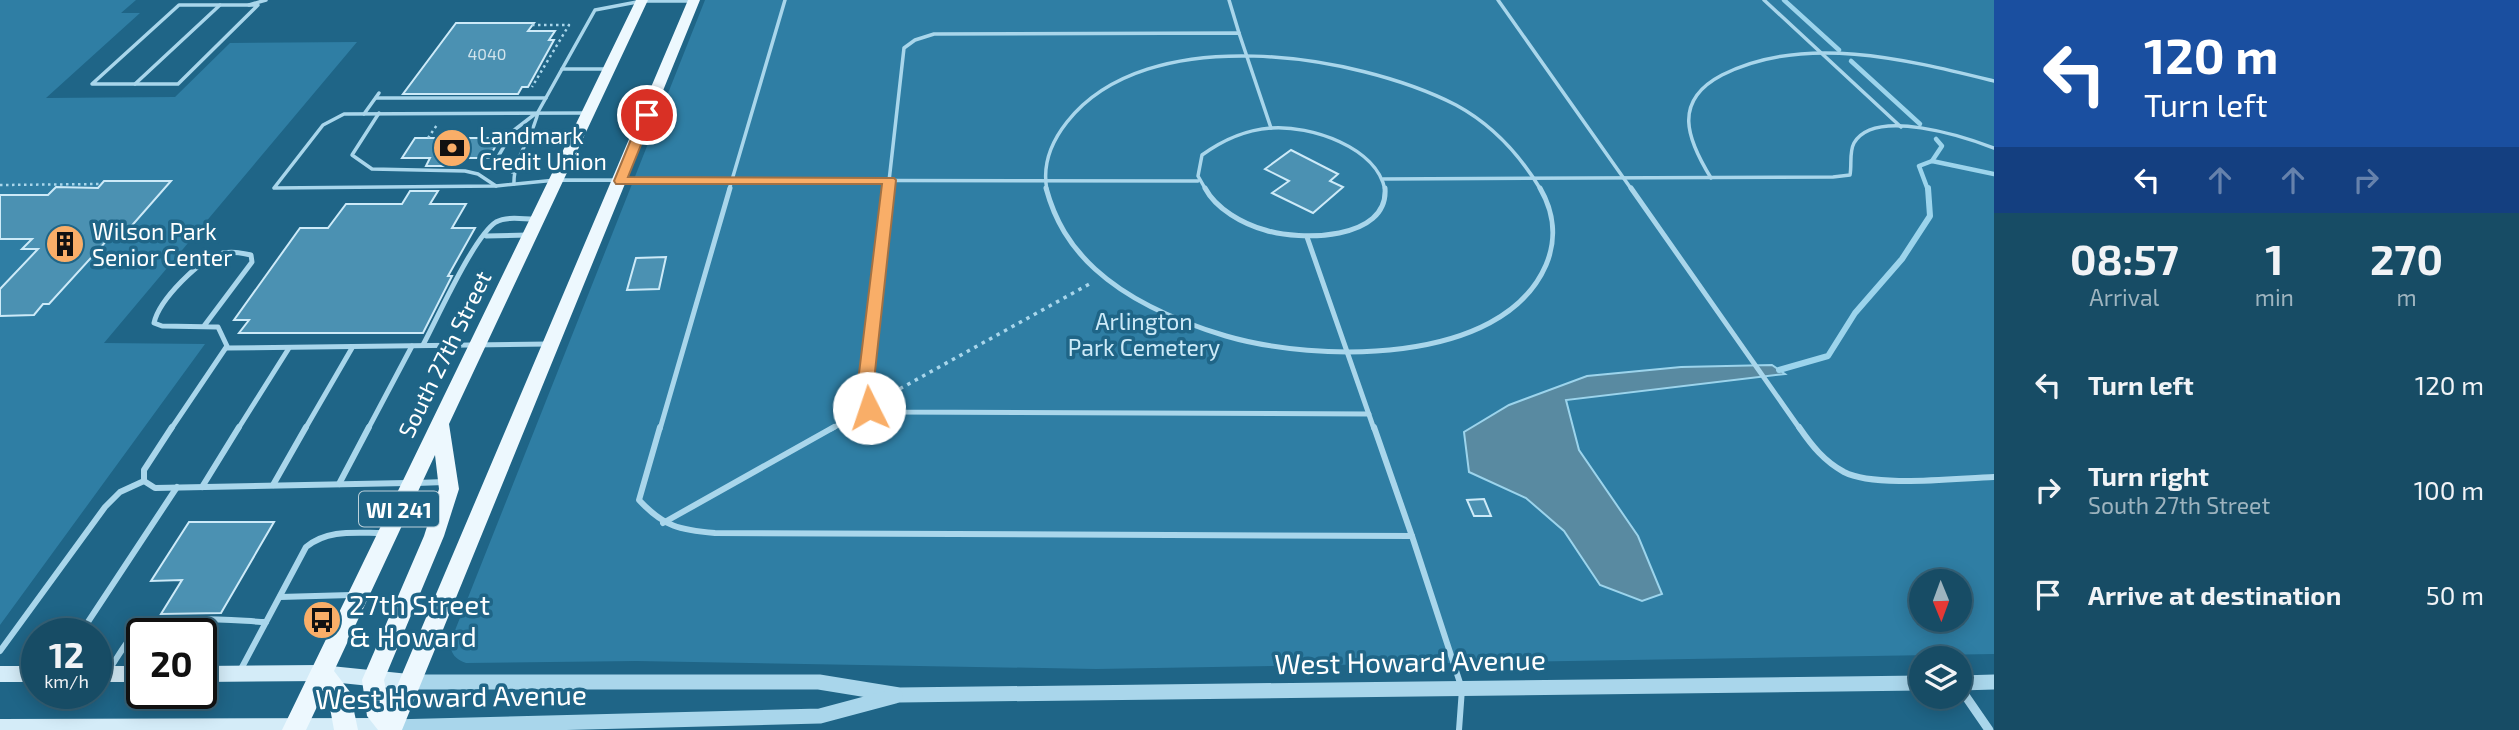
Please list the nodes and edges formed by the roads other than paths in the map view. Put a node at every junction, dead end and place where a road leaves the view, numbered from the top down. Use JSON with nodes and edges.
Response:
{"nodes":[{"id":1,"x":266,"y":0,"type":"edge"},
{"id":2,"x":642,"y":0,"type":"edge"},
{"id":3,"x":694,"y":0,"type":"edge"},
{"id":4,"x":785,"y":0,"type":"edge"},
{"id":5,"x":1229,"y":0,"type":"edge"},
{"id":6,"x":1498,"y":0,"type":"edge"},
{"id":7,"x":1764,"y":0,"type":"edge"},
{"id":8,"x":220,"y":5,"type":"junction"},
{"id":9,"x":248,"y":5,"type":"junction"},
{"id":10,"x":1239,"y":33,"type":"junction"},
{"id":11,"x":1822,"y":54,"type":"junction"},
{"id":12,"x":1247,"y":55,"type":"junction"},
{"id":13,"x":562,"y":69,"type":"junction"},
{"id":14,"x":609,"y":69,"type":"junction"},
{"id":15,"x":1994,"y":81,"type":"edge"},
{"id":16,"x":135,"y":84,"type":"junction"},
{"id":17,"x":379,"y":93,"type":"dead end"},
{"id":18,"x":376,"y":98,"type":"junction"},
{"id":19,"x":546,"y":98,"type":"junction"},
{"id":20,"x":379,"y":113,"type":"junction"},
{"id":21,"x":538,"y":113,"type":"junction"},
{"id":22,"x":588,"y":113,"type":"junction"},
{"id":23,"x":364,"y":114,"type":"junction"},
{"id":24,"x":1901,"y":127,"type":"junction"},
{"id":25,"x":1271,"y":128,"type":"junction"},
{"id":26,"x":1994,"y":148,"type":"edge"},
{"id":27,"x":512,"y":172,"type":"junction"},
{"id":28,"x":1623,"y":178,"type":"junction"},
{"id":29,"x":1711,"y":178,"type":"junction"},
{"id":30,"x":1383,"y":179,"type":"junction"},
{"id":31,"x":1537,"y":179,"type":"junction"},
{"id":32,"x":556,"y":180,"type":"junction"},
{"id":33,"x":889,"y":180,"type":"junction"},
{"id":34,"x":1044,"y":180,"type":"junction"},
{"id":35,"x":620,"y":181,"type":"junction"},
{"id":36,"x":732,"y":181,"type":"junction"},
{"id":37,"x":1198,"y":181,"type":"junction"},
{"id":38,"x":514,"y":184,"type":"junction"},
{"id":39,"x":496,"y":186,"type":"junction"},
{"id":40,"x":534,"y":227,"type":"junction"},
{"id":41,"x":486,"y":236,"type":"junction"},
{"id":42,"x":1307,"y":237,"type":"junction"},
{"id":43,"x":204,"y":326,"type":"junction"},
{"id":44,"x":552,"y":344,"type":"junction"},
{"id":45,"x":424,"y":345,"type":"junction"},
{"id":46,"x":478,"y":345,"type":"junction"},
{"id":47,"x":412,"y":346,"type":"junction"},
{"id":48,"x":227,"y":348,"type":"junction"},
{"id":49,"x":289,"y":348,"type":"junction"},
{"id":50,"x":352,"y":348,"type":"junction"},
{"id":51,"x":1348,"y":352,"type":"junction"},
{"id":52,"x":869,"y":408,"type":"junction"},
{"id":53,"x":1369,"y":414,"type":"junction"},
{"id":54,"x":440,"y":423,"type":"junction"},
{"id":55,"x":1994,"y":477,"type":"edge"},
{"id":56,"x":144,"y":481,"type":"junction"},
{"id":57,"x":448,"y":482,"type":"junction"},
{"id":58,"x":412,"y":483,"type":"junction"},
{"id":59,"x":339,"y":484,"type":"junction"},
{"id":60,"x":273,"y":485,"type":"junction"},
{"id":61,"x":177,"y":487,"type":"junction"},
{"id":62,"x":202,"y":487,"type":"junction"},
{"id":63,"x":663,"y":523,"type":"junction"},
{"id":64,"x":388,"y":533,"type":"junction"},
{"id":65,"x":1412,"y":536,"type":"junction"},
{"id":66,"x":358,"y":595,"type":"junction"},
{"id":67,"x":280,"y":597,"type":"junction"},
{"id":68,"x":91,"y":618,"type":"edge"},
{"id":69,"x":266,"y":622,"type":"junction"},
{"id":70,"x":0,"y":651,"type":"edge"},
{"id":71,"x":112,"y":661,"type":"edge"},
{"id":72,"x":321,"y":673,"type":"junction"},
{"id":73,"x":0,"y":674,"type":"edge"},
{"id":74,"x":21,"y":674,"type":"edge"},
{"id":75,"x":217,"y":674,"type":"edge"},
{"id":76,"x":239,"y":674,"type":"junction"},
{"id":77,"x":373,"y":680,"type":"junction"},
{"id":78,"x":409,"y":682,"type":"junction"},
{"id":79,"x":1994,"y":682,"type":"edge"},
{"id":80,"x":1909,"y":683,"type":"edge"},
{"id":81,"x":1972,"y":683,"type":"edge"},
{"id":82,"x":1462,"y":689,"type":"junction"},
{"id":83,"x":899,"y":695,"type":"junction"},
{"id":84,"x":1972,"y":705,"type":"edge"},
{"id":85,"x":819,"y":723,"type":"edge"},
{"id":86,"x":482,"y":727,"type":"edge"},
{"id":87,"x":0,"y":728,"type":"edge"},
{"id":88,"x":295,"y":728,"type":"edge"},
{"id":89,"x":347,"y":728,"type":"edge"},
{"id":90,"x":390,"y":728,"type":"edge"},
{"id":91,"x":1459,"y":730,"type":"edge"},
{"id":92,"x":1989,"y":730,"type":"edge"}],
"edges":[{"from":1,"to":9,"type":"lane"},
{"from":2,"to":3,"type":"lane"},
{"from":2,"to":13,"type":"lane"},
{"from":2,"to":14,"type":"main road","name":"South 27th Street","number":"WI 241"},
{"from":3,"to":35,"type":"main road","number":"WI 241"},
{"from":4,"to":36,"type":"lane"},
{"from":5,"to":10,"type":"lane"},
{"from":6,"to":28,"type":"lane"},
{"from":7,"to":11,"type":"lane"},
{"from":8,"to":9,"type":"lane"},
{"from":8,"to":16,"type":"lane"},
{"from":8,"to":16,"type":"lane"},
{"from":9,"to":16,"type":"lane"},
{"from":10,"to":12,"type":"lane"},
{"from":10,"to":33,"type":"lane"},
{"from":11,"to":15,"type":"lane"},
{"from":11,"to":24,"type":"lane"},
{"from":11,"to":29,"type":"lane"},
{"from":12,"to":25,"type":"lane"},
{"from":12,"to":31,"type":"lane"},
{"from":12,"to":34,"type":"lane"},
{"from":13,"to":14,"type":"lane"},
{"from":13,"to":19,"type":"lane"},
{"from":14,"to":22,"type":"main road","name":"South 27th Street","number":"WI 241"},
{"from":17,"to":18,"type":"lane"},
{"from":18,"to":19,"type":"lane"},
{"from":18,"to":23,"type":"lane"},
{"from":19,"to":21,"type":"lane"},
{"from":20,"to":21,"type":"lane"},
{"from":20,"to":23,"type":"lane"},
{"from":20,"to":39,"type":"lane"},
{"from":21,"to":22,"type":"lane"},
{"from":21,"to":27,"type":"lane"},
{"from":21,"to":27,"type":"lane"},
{"from":22,"to":32,"type":"main road","name":"South 27th Street","number":"WI 241"},
{"from":23,"to":39,"type":"lane"},
{"from":24,"to":26,"type":"lane"},
{"from":24,"to":29,"type":"lane"},
{"from":25,"to":30,"type":"lane"},
{"from":25,"to":37,"type":"lane"},
{"from":27,"to":38,"type":"lane"},
{"from":28,"to":29,"type":"lane"},
{"from":28,"to":31,"type":"lane"},
{"from":28,"to":55,"type":"lane"},
{"from":30,"to":31,"type":"lane"},
{"from":30,"to":42,"type":"lane"},
{"from":31,"to":51,"type":"lane"},
{"from":32,"to":35,"type":"lane"},
{"from":32,"to":38,"type":"lane"},
{"from":32,"to":40,"type":"main road","name":"South 27th Street","number":"WI 241"},
{"from":33,"to":34,"type":"lane"},
{"from":33,"to":36,"type":"lane"},
{"from":33,"to":52,"type":"lane"},
{"from":34,"to":37,"type":"lane"},
{"from":34,"to":51,"type":"lane"},
{"from":35,"to":36,"type":"lane"},
{"from":35,"to":44,"type":"main road","number":"WI 241"},
{"from":36,"to":63,"type":"lane"},
{"from":37,"to":42,"type":"lane"},
{"from":38,"to":39,"type":"lane"},
{"from":40,"to":41,"type":"lane"},
{"from":40,"to":41,"type":"lane"},
{"from":40,"to":46,"type":"main road","name":"South 27th Street","number":"WI 241"},
{"from":41,"to":45,"type":"lane"},
{"from":42,"to":51,"type":"lane"},
{"from":43,"to":43,"type":"lane"},
{"from":43,"to":48,"type":"lane"},
{"from":44,"to":46,"type":"lane"},
{"from":44,"to":78,"type":"main road","number":"WI 241"},
{"from":45,"to":46,"type":"lane"},
{"from":45,"to":47,"type":"lane"},
{"from":46,"to":54,"type":"main road","name":"South 27th Street","number":"WI 241"},
{"from":47,"to":50,"type":"lane"},
{"from":47,"to":59,"type":"lane"},
{"from":48,"to":49,"type":"lane"},
{"from":48,"to":56,"type":"lane"},
{"from":49,"to":50,"type":"lane"},
{"from":49,"to":62,"type":"lane"},
{"from":50,"to":60,"type":"lane"},
{"from":51,"to":53,"type":"lane"},
{"from":52,"to":53,"type":"lane"},
{"from":52,"to":63,"type":"lane"},
{"from":53,"to":65,"type":"lane"},
{"from":54,"to":57,"type":"main road"},
{"from":54,"to":58,"type":"main road","name":"South 27th Street","number":"WI 241"},
{"from":56,"to":61,"type":"lane"},
{"from":56,"to":70,"type":"lane"},
{"from":57,"to":58,"type":"lane"},
{"from":57,"to":77,"type":"main road"},
{"from":58,"to":59,"type":"lane"},
{"from":58,"to":64,"type":"main road","name":"South 27th Street","number":"WI 241"},
{"from":59,"to":60,"type":"lane"},
{"from":60,"to":62,"type":"lane"},
{"from":61,"to":62,"type":"lane"},
{"from":61,"to":68,"type":"lane"},
{"from":63,"to":65,"type":"lane"},
{"from":64,"to":66,"type":"main road","name":"South 27th Street","number":"WI 241"},
{"from":64,"to":67,"type":"lane"},
{"from":65,"to":82,"type":"lane"},
{"from":66,"to":67,"type":"lane"},
{"from":66,"to":72,"type":"main road","name":"South 27th Street","number":"WI 241"},
{"from":67,"to":69,"type":"lane"},
{"from":69,"to":71,"type":"lane"},
{"from":69,"to":76,"type":"lane"},
{"from":72,"to":76,"type":"main road","name":"West Howard Avenue"},
{"from":72,"to":77,"type":"main road","name":"West Howard Avenue"},
{"from":72,"to":88,"type":"main road","name":"South 27th Street","number":"WI 241"},
{"from":72,"to":89,"type":"main road"},
{"from":73,"to":74,"type":"main road"},
{"from":75,"to":76,"type":"main road","name":"West Howard Avenue"},
{"from":77,"to":78,"type":"main road","name":"West Howard Avenue"},
{"from":77,"to":90,"type":"main road"},
{"from":78,"to":83,"type":"street","name":"West Howard Avenue"},
{"from":78,"to":90,"type":"main road","number":"WI 241"},
{"from":79,"to":81,"type":"street"},
{"from":80,"to":82,"type":"street","name":"West Howard Avenue"},
{"from":82,"to":83,"type":"street","name":"West Howard Avenue"},
{"from":82,"to":91,"type":"lane"},
{"from":83,"to":85,"type":"street","name":"West Howard Avenue"},
{"from":84,"to":92,"type":"street"},
{"from":85,"to":86,"type":"street","name":"West Howard Avenue"},
{"from":86,"to":90,"type":"street","name":"West Howard Avenue"},
{"from":87,"to":88,"type":"main road","name":"West Howard Avenue"},
{"from":88,"to":89,"type":"main road","name":"West Howard Avenue"},
{"from":89,"to":90,"type":"main road","name":"West Howard Avenue"}]}
